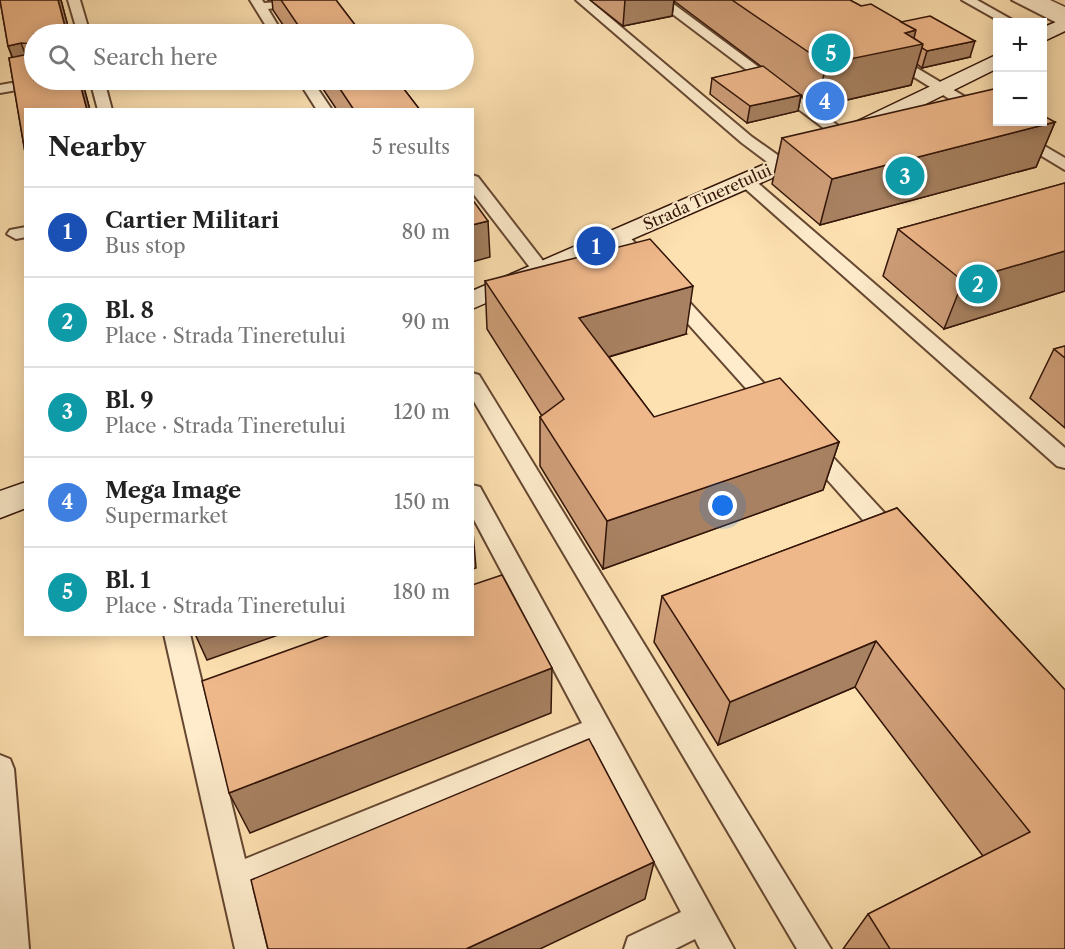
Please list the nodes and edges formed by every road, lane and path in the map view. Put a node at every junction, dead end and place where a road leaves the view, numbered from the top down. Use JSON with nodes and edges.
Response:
{"nodes":[{"id":1,"x":74,"y":0,"type":"edge"},
{"id":2,"x":301,"y":0,"type":"edge"},
{"id":3,"x":582,"y":0,"type":"edge"},
{"id":4,"x":660,"y":0,"type":"edge"},
{"id":5,"x":968,"y":0,"type":"edge"},
{"id":6,"x":1018,"y":0,"type":"edge"},
{"id":7,"x":1036,"y":0,"type":"edge"},
{"id":8,"x":258,"y":3,"type":"edge"},
{"id":9,"x":1065,"y":14,"type":"edge"},
{"id":10,"x":1002,"y":18,"type":"edge"},
{"id":11,"x":81,"y":24,"type":"edge"},
{"id":12,"x":271,"y":24,"type":"edge"},
{"id":13,"x":1065,"y":24,"type":"edge"},
{"id":14,"x":1047,"y":33,"type":"edge"},
{"id":15,"x":876,"y":48,"type":"edge"},
{"id":16,"x":993,"y":63,"type":"edge"},
{"id":17,"x":24,"y":85,"type":"edge"},
{"id":18,"x":0,"y":89,"type":"edge"},
{"id":19,"x":100,"y":90,"type":"edge"},
{"id":20,"x":312,"y":90,"type":"edge"},
{"id":21,"x":943,"y":90,"type":"junction"},
{"id":22,"x":104,"y":108,"type":"edge"},
{"id":23,"x":324,"y":108,"type":"edge"},
{"id":24,"x":993,"y":121,"type":"edge"},
{"id":25,"x":1002,"y":126,"type":"edge"},
{"id":26,"x":843,"y":136,"type":"junction"},
{"id":27,"x":780,"y":164,"type":"junction"},
{"id":28,"x":1065,"y":165,"type":"edge"},
{"id":29,"x":746,"y":181,"type":"junction"},
{"id":30,"x":474,"y":182,"type":"edge"},
{"id":31,"x":619,"y":236,"type":"junction"},
{"id":32,"x":541,"y":270,"type":"junction"},
{"id":33,"x":474,"y":300,"type":"edge"},
{"id":34,"x":474,"y":383,"type":"edge"},
{"id":35,"x":1065,"y":460,"type":"edge"},
{"id":36,"x":24,"y":495,"type":"edge"},
{"id":37,"x":474,"y":498,"type":"edge"},
{"id":38,"x":0,"y":505,"type":"edge"},
{"id":39,"x":905,"y":552,"type":"edge"},
{"id":40,"x":178,"y":636,"type":"edge"},
{"id":41,"x":600,"y":729,"type":"junction"},
{"id":42,"x":0,"y":769,"type":"edge"},
{"id":43,"x":234,"y":879,"type":"junction"},
{"id":44,"x":702,"y":919,"type":"junction"},
{"id":45,"x":13,"y":949,"type":"edge"},
{"id":46,"x":251,"y":949,"type":"edge"},
{"id":47,"x":640,"y":949,"type":"edge"},
{"id":48,"x":718,"y":949,"type":"edge"},
{"id":49,"x":815,"y":949,"type":"edge"}],
"edges":[{"from":1,"to":11,"type":"lane"},
{"from":2,"to":8,"type":"lane"},
{"from":3,"to":27,"type":"lane"},
{"from":4,"to":26,"type":"lane"},
{"from":5,"to":10,"type":"lane"},
{"from":6,"to":13,"type":"lane"},
{"from":7,"to":9,"type":"street"},
{"from":8,"to":12,"type":"lane"},
{"from":13,"to":14,"type":"street"},
{"from":15,"to":21,"type":"lane"},
{"from":16,"to":21,"type":"street","name":"Strada Tineretului"},
{"from":17,"to":18,"type":"lane"},
{"from":19,"to":22,"type":"lane"},
{"from":20,"to":23,"type":"lane"},
{"from":21,"to":24,"type":"lane"},
{"from":21,"to":26,"type":"street","name":"Strada Tineretului"},
{"from":25,"to":28,"type":"lane"},
{"from":26,"to":27,"type":"street","name":"Strada Tineretului"},
{"from":27,"to":29,"type":"street","name":"Strada Tineretului"},
{"from":29,"to":31,"type":"street","name":"Strada Tineretului"},
{"from":29,"to":35,"type":"lane"},
{"from":30,"to":32,"type":"lane"},
{"from":31,"to":32,"type":"street","name":"Strada Tineretului"},
{"from":31,"to":39,"type":"lane"},
{"from":32,"to":33,"type":"street","name":"Strada Tineretului"},
{"from":34,"to":49,"type":"lane"},
{"from":36,"to":38,"type":"street"},
{"from":37,"to":41,"type":"lane"},
{"from":40,"to":43,"type":"lane"},
{"from":41,"to":43,"type":"lane"},
{"from":41,"to":44,"type":"lane"},
{"from":42,"to":45,"type":"lane"},
{"from":43,"to":46,"type":"lane"},
{"from":44,"to":47,"type":"lane"},
{"from":44,"to":48,"type":"lane"}]}
